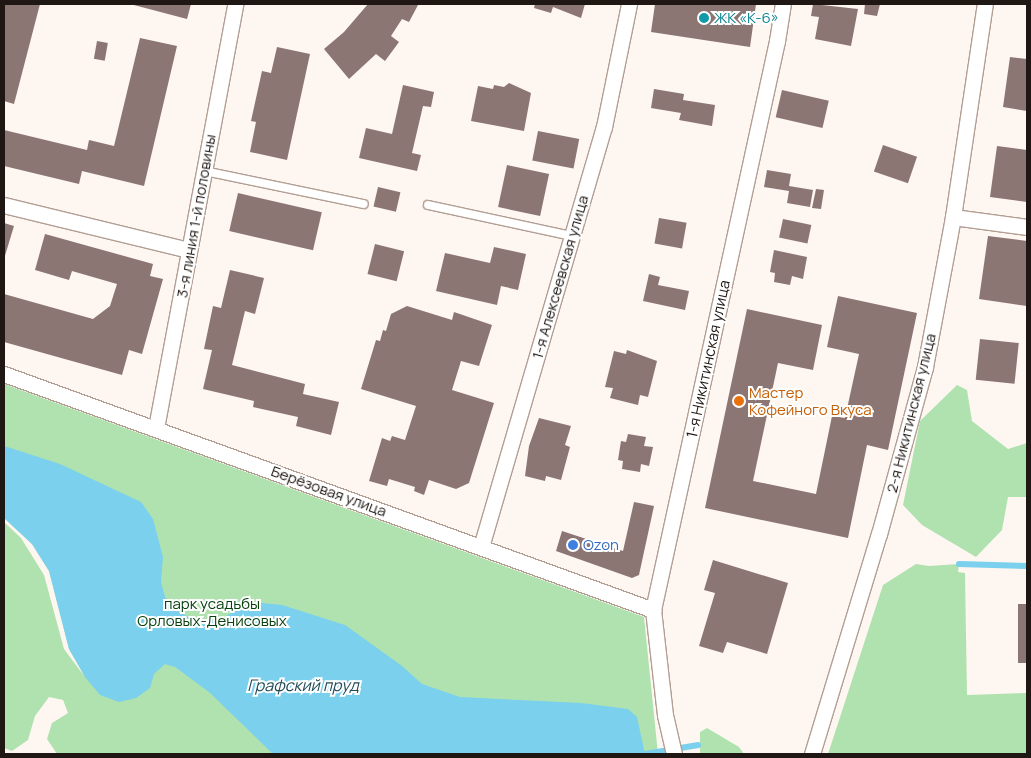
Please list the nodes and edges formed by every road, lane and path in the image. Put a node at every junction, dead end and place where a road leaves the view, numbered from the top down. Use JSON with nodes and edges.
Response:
{"nodes":[{"id":1,"x":235,"y":4,"type":"edge"},
{"id":2,"x":629,"y":4,"type":"edge"},
{"id":3,"x":783,"y":4,"type":"edge"},
{"id":4,"x":985,"y":4,"type":"edge"},
{"id":5,"x":204,"y":171,"type":"junction"},
{"id":6,"x":364,"y":204,"type":"dead end"},
{"id":7,"x":4,"y":205,"type":"edge"},
{"id":8,"x":428,"y":205,"type":"dead end"},
{"id":9,"x":953,"y":217,"type":"junction"},
{"id":10,"x":1027,"y":227,"type":"edge"},
{"id":11,"x":571,"y":236,"type":"junction"},
{"id":12,"x":190,"y":250,"type":"junction"},
{"id":13,"x":4,"y":374,"type":"edge"},
{"id":14,"x":156,"y":428,"type":"junction"},
{"id":15,"x":481,"y":547,"type":"junction"},
{"id":16,"x":653,"y":610,"type":"junction"},
{"id":17,"x":674,"y":754,"type":"edge"},
{"id":18,"x":812,"y":754,"type":"edge"}],
"edges":[{"from":1,"to":5,"type":"street","name":"3-я линия 1-й половины"},
{"from":2,"to":11,"type":"street","name":"1-я Алексеевская улица"},
{"from":3,"to":16,"type":"street","name":"1-я Никитинская улица"},
{"from":4,"to":9,"type":"street","name":"2-я Никитинская улица"},
{"from":5,"to":6,"type":"lane"},
{"from":5,"to":12,"type":"street","name":"3-я линия 1-й половины"},
{"from":7,"to":12,"type":"street"},
{"from":8,"to":11,"type":"lane"},
{"from":9,"to":10,"type":"street"},
{"from":9,"to":18,"type":"street","name":"2-я Никитинская улица"},
{"from":11,"to":15,"type":"street","name":"1-я Алексеевская улица"},
{"from":12,"to":14,"type":"street","name":"3-я линия 1-й половины"},
{"from":13,"to":14,"type":"street","name":"Берёзовая улица"},
{"from":14,"to":15,"type":"street","name":"Берёзовая улица"},
{"from":15,"to":16,"type":"street","name":"Берёзовая улица"},
{"from":16,"to":17,"type":"street","name":"1-я Никитинская улица"}]}
